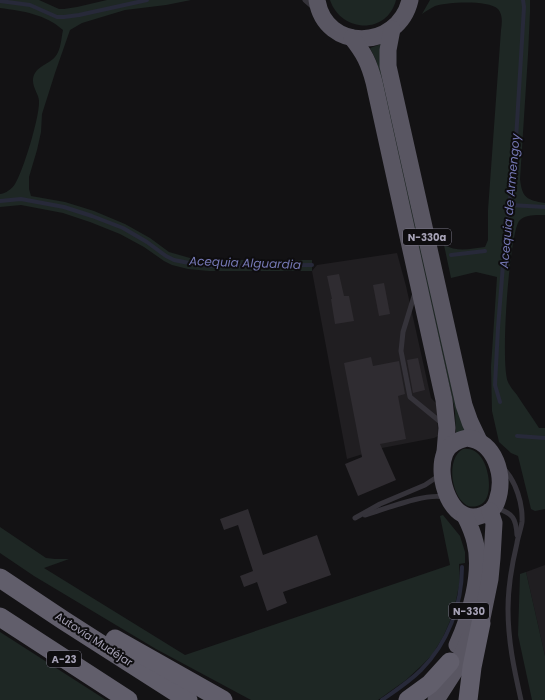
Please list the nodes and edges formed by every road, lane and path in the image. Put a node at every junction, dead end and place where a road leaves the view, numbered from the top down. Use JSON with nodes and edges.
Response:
{"nodes":[{"id":1,"x":304,"y":0,"type":"edge"},
{"id":2,"x":410,"y":0,"type":"edge"},
{"id":3,"x":319,"y":6,"type":"edge"},
{"id":4,"x":392,"y":30,"type":"junction"},
{"id":5,"x":352,"y":38,"type":"junction"},
{"id":6,"x":418,"y":282,"type":"junction"},
{"id":7,"x":447,"y":428,"type":"junction"},
{"id":8,"x":479,"y":441,"type":"junction"},
{"id":9,"x":445,"y":452,"type":"junction"},
{"id":10,"x":495,"y":460,"type":"junction"},
{"id":11,"x":442,"y":473,"type":"junction"},
{"id":12,"x":449,"y":498,"type":"junction"},
{"id":13,"x":492,"y":509,"type":"junction"},
{"id":14,"x":466,"y":516,"type":"junction"},
{"id":15,"x":517,"y":542,"type":"junction"},
{"id":16,"x":0,"y":578,"type":"edge"},
{"id":17,"x":0,"y":617,"type":"edge"},
{"id":18,"x":63,"y":620,"type":"junction"},
{"id":19,"x":481,"y":623,"type":"junction"},
{"id":20,"x":450,"y":662,"type":"junction"},
{"id":21,"x":128,"y":700,"type":"edge"},
{"id":22,"x":188,"y":700,"type":"edge"},
{"id":23,"x":223,"y":700,"type":"edge"},
{"id":24,"x":408,"y":700,"type":"edge"},
{"id":25,"x":428,"y":700,"type":"edge"},
{"id":26,"x":436,"y":700,"type":"edge"},
{"id":27,"x":468,"y":700,"type":"edge"},
{"id":28,"x":521,"y":700,"type":"edge"}],
"edges":[{"from":1,"to":3,"type":"lane"},
{"from":2,"to":4,"type":"highway","number":"N-330a"},
{"from":3,"to":5,"type":"highway","number":"N-330a"},
{"from":4,"to":5,"type":"highway","number":"N-330a"},
{"from":4,"to":8,"type":"highway","number":"N-330a"},
{"from":5,"to":6,"type":"highway","number":"N-330a"},
{"from":6,"to":7,"type":"highway","number":"N-330a"},
{"from":6,"to":7,"type":"lane"},
{"from":7,"to":9,"type":"highway","number":"N-330a"},
{"from":8,"to":9,"type":"highway"},
{"from":8,"to":10,"type":"highway","number":"N-330a"},
{"from":9,"to":11,"type":"highway","number":"N-330a"},
{"from":10,"to":13,"type":"highway","number":"N-330a"},
{"from":10,"to":15,"type":"lane"},
{"from":11,"to":12,"type":"highway","number":"N-330a"},
{"from":11,"to":12,"type":"lane"},
{"from":12,"to":14,"type":"highway","number":"N-330a"},
{"from":13,"to":14,"type":"highway"},
{"from":13,"to":15,"type":"lane"},
{"from":13,"to":19,"type":"highway","number":"N-330"},
{"from":14,"to":20,"type":"highway","number":"N-330"},
{"from":15,"to":28,"type":"lane"},
{"from":16,"to":18,"type":"highway","name":"Autovía Mudéjar","number":"A-23"},
{"from":17,"to":21,"type":"highway","number":"A-23"},
{"from":18,"to":22,"type":"highway","name":"Autovía Mudéjar","number":"A-23"},
{"from":18,"to":23,"type":"highway"},
{"from":19,"to":26,"type":"highway","number":"N-330"},
{"from":19,"to":27,"type":"highway"},
{"from":20,"to":24,"type":"highway"},
{"from":20,"to":25,"type":"highway","number":"N-330"}]}
